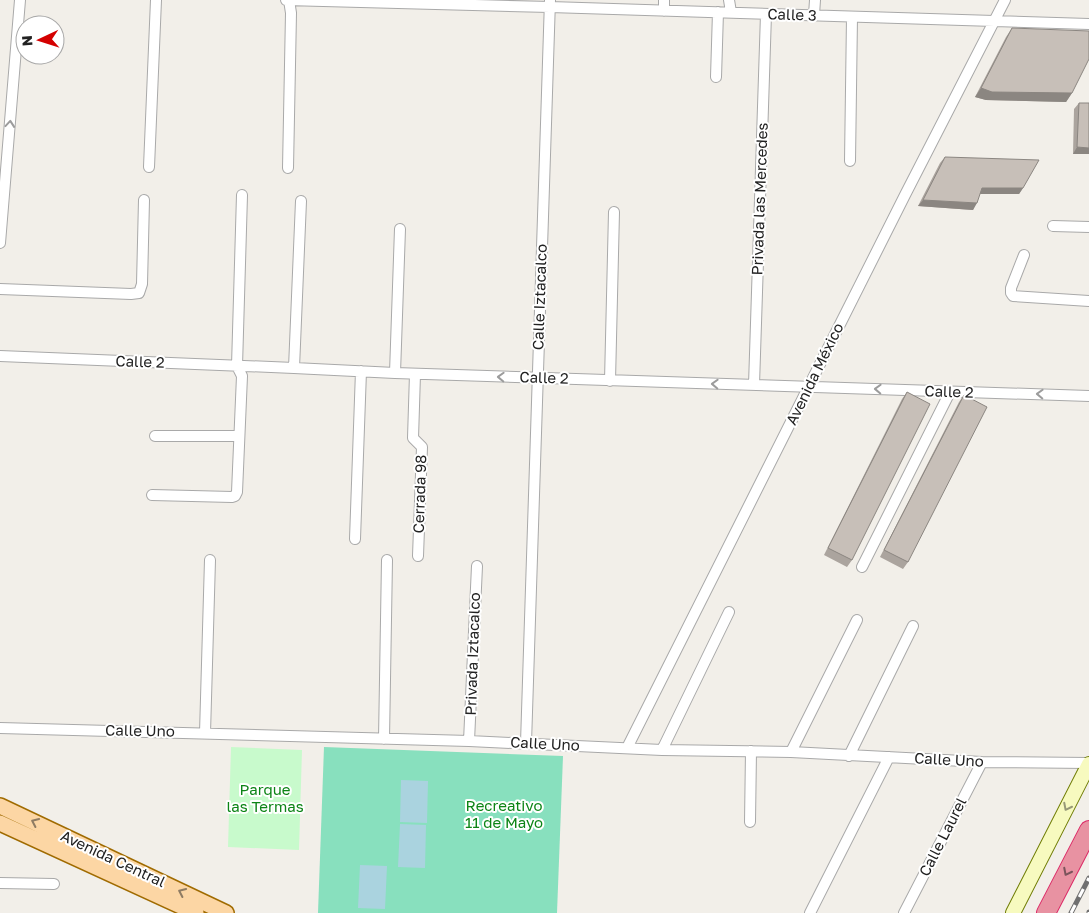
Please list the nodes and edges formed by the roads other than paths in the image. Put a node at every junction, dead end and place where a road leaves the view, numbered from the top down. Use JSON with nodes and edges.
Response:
{"nodes":[{"id":1,"x":20,"y":0,"type":"edge"},
{"id":2,"x":156,"y":0,"type":"edge"},
{"id":3,"x":288,"y":0,"type":"edge"},
{"id":4,"x":664,"y":0,"type":"edge"},
{"id":5,"x":729,"y":0,"type":"edge"},
{"id":6,"x":815,"y":0,"type":"edge"},
{"id":7,"x":1005,"y":0,"type":"edge"},
{"id":8,"x":369,"y":1,"type":"edge"},
{"id":9,"x":448,"y":2,"type":"edge"},
{"id":10,"x":478,"y":3,"type":"edge"},
{"id":11,"x":550,"y":3,"type":"edge"},
{"id":12,"x":664,"y":11,"type":"junction"},
{"id":13,"x":718,"y":12,"type":"junction"},
{"id":14,"x":731,"y":12,"type":"junction"},
{"id":15,"x":766,"y":14,"type":"junction"},
{"id":16,"x":814,"y":15,"type":"junction"},
{"id":17,"x":852,"y":16,"type":"junction"},
{"id":18,"x":994,"y":22,"type":"junction"},
{"id":19,"x":1089,"y":24,"type":"edge"},
{"id":20,"x":716,"y":77,"type":"dead end"},
{"id":21,"x":850,"y":162,"type":"dead end"},
{"id":22,"x":149,"y":167,"type":"dead end"},
{"id":23,"x":288,"y":168,"type":"dead end"},
{"id":24,"x":242,"y":196,"type":"dead end"},
{"id":25,"x":144,"y":200,"type":"dead end"},
{"id":26,"x":301,"y":201,"type":"dead end"},
{"id":27,"x":614,"y":212,"type":"dead end"},
{"id":28,"x":1053,"y":226,"type":"dead end"},
{"id":29,"x":1089,"y":227,"type":"edge"},
{"id":30,"x":400,"y":229,"type":"dead end"},
{"id":31,"x":0,"y":243,"type":"edge"},
{"id":32,"x":1024,"y":256,"type":"dead end"},
{"id":33,"x":0,"y":289,"type":"edge"},
{"id":34,"x":1089,"y":301,"type":"edge"},
{"id":35,"x":0,"y":356,"type":"edge"},
{"id":36,"x":237,"y":366,"type":"junction"},
{"id":37,"x":294,"y":368,"type":"junction"},
{"id":38,"x":361,"y":371,"type":"junction"},
{"id":39,"x":395,"y":374,"type":"junction"},
{"id":40,"x":415,"y":374,"type":"junction"},
{"id":41,"x":537,"y":378,"type":"junction"},
{"id":42,"x":610,"y":381,"type":"junction"},
{"id":43,"x":754,"y":385,"type":"junction"},
{"id":44,"x":808,"y":387,"type":"junction"},
{"id":45,"x":950,"y":392,"type":"junction"},
{"id":46,"x":1089,"y":396,"type":"edge"},
{"id":47,"x":155,"y":436,"type":"dead end"},
{"id":48,"x":239,"y":436,"type":"junction"},
{"id":49,"x":152,"y":495,"type":"dead end"},
{"id":50,"x":355,"y":540,"type":"dead end"},
{"id":51,"x":418,"y":556,"type":"dead end"},
{"id":52,"x":210,"y":560,"type":"dead end"},
{"id":53,"x":388,"y":560,"type":"dead end"},
{"id":54,"x":476,"y":566,"type":"dead end"},
{"id":55,"x":862,"y":567,"type":"dead end"},
{"id":56,"x":729,"y":612,"type":"dead end"},
{"id":57,"x":857,"y":620,"type":"dead end"},
{"id":58,"x":913,"y":626,"type":"dead end"},
{"id":59,"x":0,"y":728,"type":"edge"},
{"id":60,"x":205,"y":733,"type":"junction"},
{"id":61,"x":384,"y":739,"type":"junction"},
{"id":62,"x":469,"y":741,"type":"junction"},
{"id":63,"x":526,"y":743,"type":"junction"},
{"id":64,"x":627,"y":748,"type":"junction"},
{"id":65,"x":662,"y":750,"type":"junction"},
{"id":66,"x":751,"y":751,"type":"junction"},
{"id":67,"x":791,"y":752,"type":"junction"},
{"id":68,"x":849,"y":756,"type":"junction"},
{"id":69,"x":889,"y":757,"type":"junction"},
{"id":70,"x":982,"y":762,"type":"junction"},
{"id":71,"x":1089,"y":763,"type":"edge"},
{"id":72,"x":0,"y":806,"type":"edge"},
{"id":73,"x":750,"y":822,"type":"dead end"},
{"id":74,"x":0,"y":823,"type":"edge"},
{"id":75,"x":1089,"y":830,"type":"edge"},
{"id":76,"x":0,"y":883,"type":"edge"},
{"id":77,"x":54,"y":884,"type":"dead end"},
{"id":78,"x":196,"y":913,"type":"edge"},
{"id":79,"x":226,"y":913,"type":"edge"},
{"id":80,"x":810,"y":913,"type":"edge"},
{"id":81,"x":904,"y":913,"type":"edge"},
{"id":82,"x":1013,"y":913,"type":"edge"},
{"id":83,"x":1046,"y":913,"type":"edge"}],
"edges":[{"from":31,"to":1,"type":"street","one_way":true},
{"from":2,"to":22,"type":"street"},
{"from":3,"to":8,"type":"street","name":"Calle 3"},
{"from":3,"to":23,"type":"street"},
{"from":4,"to":12,"type":"street"},
{"from":5,"to":14,"type":"street"},
{"from":6,"to":16,"type":"street"},
{"from":7,"to":18,"type":"street","name":"Avenida México"},
{"from":8,"to":9,"type":"street","name":"Calle 3"},
{"from":9,"to":10,"type":"street","name":"Calle 3"},
{"from":10,"to":11,"type":"street","name":"Calle 3"},
{"from":11,"to":12,"type":"street","name":"Calle 3"},
{"from":11,"to":41,"type":"street","name":"Calle Iztacalco"},
{"from":12,"to":13,"type":"street","name":"Calle 3"},
{"from":13,"to":14,"type":"street","name":"Calle 3"},
{"from":13,"to":20,"type":"street"},
{"from":14,"to":15,"type":"street","name":"Calle 3"},
{"from":15,"to":16,"type":"street","name":"Calle 3"},
{"from":15,"to":43,"type":"street","name":"Privada las Mercedes"},
{"from":16,"to":17,"type":"street","name":"Calle 3"},
{"from":17,"to":18,"type":"street","name":"Calle 3"},
{"from":17,"to":21,"type":"street"},
{"from":18,"to":19,"type":"street","name":"Calle 3"},
{"from":18,"to":44,"type":"street","name":"Avenida México"},
{"from":24,"to":36,"type":"street"},
{"from":25,"to":33,"type":"street"},
{"from":26,"to":37,"type":"street"},
{"from":27,"to":42,"type":"street"},
{"from":28,"to":29,"type":"street"},
{"from":30,"to":39,"type":"street"},
{"from":32,"to":34,"type":"street"},
{"from":35,"to":36,"type":"street","name":"Calle 2"},
{"from":36,"to":37,"type":"street","name":"Calle 2"},
{"from":36,"to":48,"type":"street"},
{"from":37,"to":38,"type":"street","name":"Calle 2"},
{"from":38,"to":39,"type":"street","name":"Calle 2"},
{"from":38,"to":50,"type":"street"},
{"from":39,"to":40,"type":"street","name":"Calle 2"},
{"from":41,"to":40,"type":"street","name":"Calle 2","one_way":true},
{"from":40,"to":51,"type":"street","name":"Cerrada 98"},
{"from":41,"to":42,"type":"street","name":"Calle 2"},
{"from":41,"to":63,"type":"street","name":"Calle Iztacalco"},
{"from":43,"to":42,"type":"street","name":"Calle 2","one_way":true},
{"from":43,"to":44,"type":"street","name":"Calle 2"},
{"from":45,"to":44,"type":"street","name":"Calle 2","one_way":true},
{"from":44,"to":64,"type":"street","name":"Avenida México"},
{"from":46,"to":45,"type":"street","name":"Calle 2","one_way":true},
{"from":45,"to":55,"type":"street"},
{"from":47,"to":48,"type":"street"},
{"from":48,"to":49,"type":"street"},
{"from":52,"to":60,"type":"street"},
{"from":53,"to":61,"type":"street"},
{"from":54,"to":62,"type":"street","name":"Privada Iztacalco"},
{"from":56,"to":65,"type":"street"},
{"from":57,"to":67,"type":"street"},
{"from":58,"to":68,"type":"street"},
{"from":59,"to":60,"type":"street","name":"Calle Uno"},
{"from":60,"to":61,"type":"street","name":"Calle Uno"},
{"from":61,"to":62,"type":"street","name":"Calle Uno"},
{"from":62,"to":63,"type":"street","name":"Calle Uno"},
{"from":63,"to":64,"type":"street","name":"Calle Uno"},
{"from":64,"to":65,"type":"street","name":"Calle Uno"},
{"from":65,"to":66,"type":"street","name":"Calle Uno"},
{"from":66,"to":67,"type":"street","name":"Calle Uno"},
{"from":66,"to":73,"type":"street"},
{"from":67,"to":68,"type":"street","name":"Calle Uno"},
{"from":68,"to":69,"type":"street","name":"Calle Uno"},
{"from":69,"to":70,"type":"street","name":"Calle Uno"},
{"from":69,"to":80,"type":"street"},
{"from":70,"to":71,"type":"street","name":"Calle Uno"},
{"from":70,"to":81,"type":"street","name":"Calle Laurel"},
{"from":71,"to":82,"type":"main road","one_way":true},
{"from":79,"to":72,"type":"main road","name":"Avenida Central","one_way":true},
{"from":74,"to":78,"type":"main road","name":"Avenida Central"},
{"from":75,"to":83,"type":"highway","one_way":true},
{"from":76,"to":77,"type":"street"}]}
